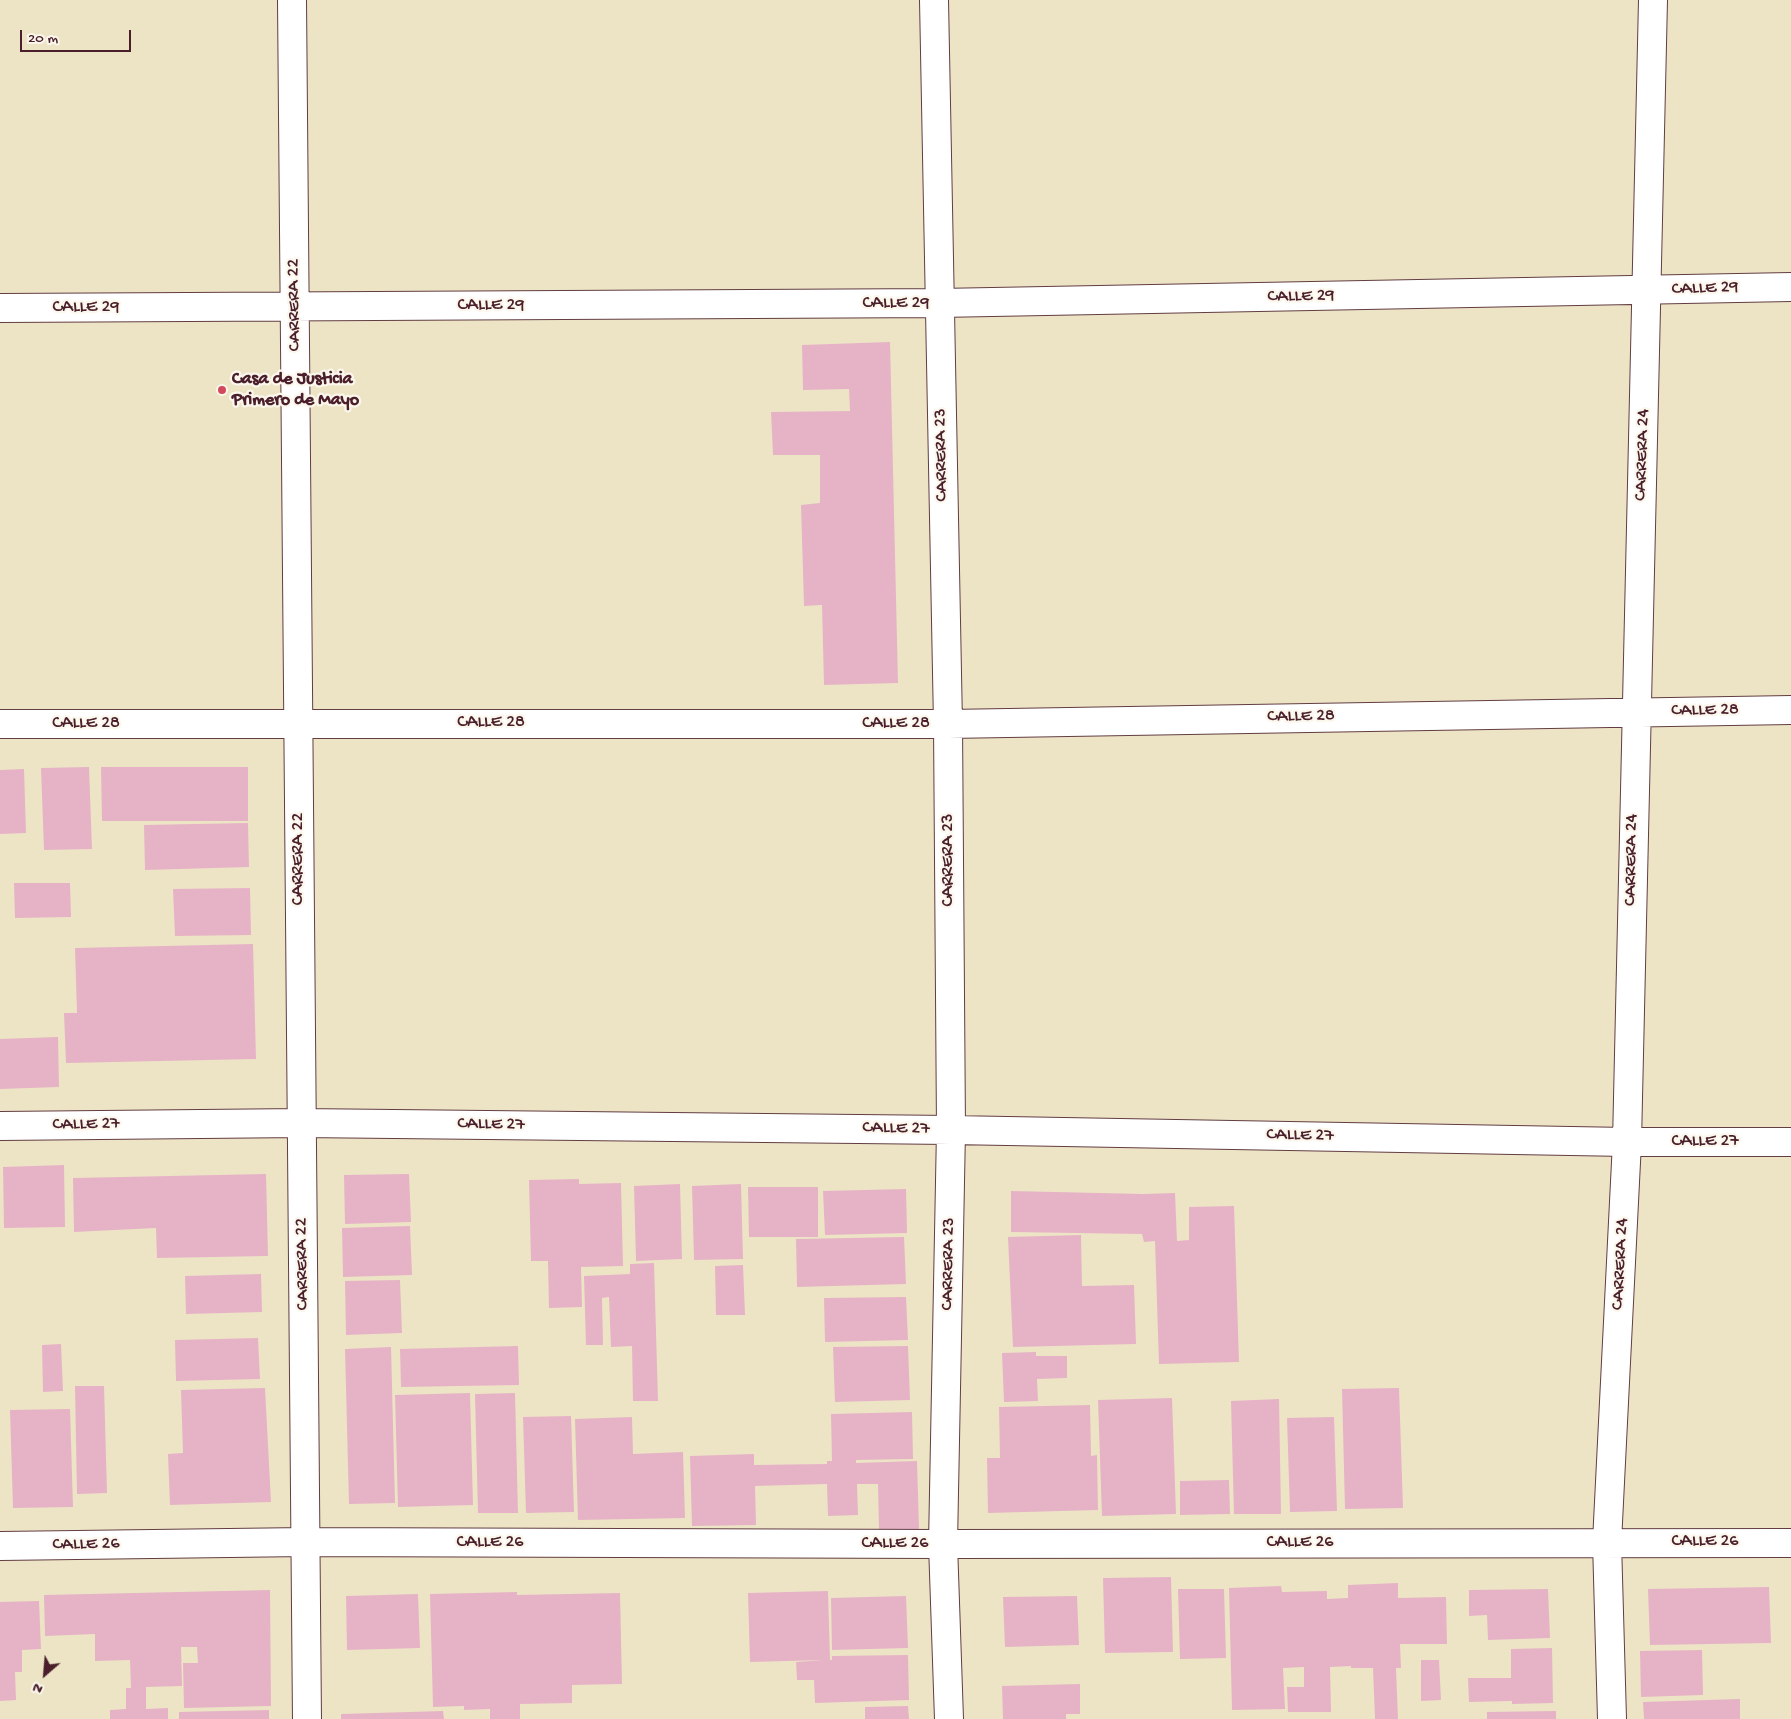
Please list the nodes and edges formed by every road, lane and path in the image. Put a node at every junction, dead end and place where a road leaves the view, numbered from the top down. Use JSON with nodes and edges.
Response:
{"nodes":[{"id":1,"x":292,"y":0,"type":"edge"},
{"id":2,"x":934,"y":0,"type":"edge"},
{"id":3,"x":1653,"y":0,"type":"edge"},
{"id":4,"x":1791,"y":287,"type":"edge"},
{"id":5,"x":1647,"y":291,"type":"junction"},
{"id":6,"x":939,"y":303,"type":"junction"},
{"id":7,"x":295,"y":307,"type":"junction"},
{"id":8,"x":0,"y":308,"type":"edge"},
{"id":9,"x":1791,"y":710,"type":"edge"},
{"id":10,"x":1635,"y":711,"type":"junction"},
{"id":11,"x":298,"y":723,"type":"junction"},
{"id":12,"x":0,"y":724,"type":"edge"},
{"id":13,"x":948,"y":724,"type":"junction"},
{"id":14,"x":301,"y":1123,"type":"junction"},
{"id":15,"x":0,"y":1126,"type":"edge"},
{"id":16,"x":951,"y":1130,"type":"junction"},
{"id":17,"x":1626,"y":1142,"type":"junction"},
{"id":18,"x":1791,"y":1142,"type":"edge"},
{"id":19,"x":305,"y":1542,"type":"junction"},
{"id":20,"x":1607,"y":1542,"type":"junction"},
{"id":21,"x":1791,"y":1542,"type":"edge"},
{"id":22,"x":943,"y":1544,"type":"junction"},
{"id":23,"x":0,"y":1546,"type":"edge"},
{"id":24,"x":307,"y":1719,"type":"edge"},
{"id":25,"x":949,"y":1719,"type":"edge"},
{"id":26,"x":1612,"y":1719,"type":"edge"}],
"edges":[{"from":1,"to":7,"type":"street","name":"CARRERA 22"},
{"from":2,"to":6,"type":"street","name":"CARRERA 23"},
{"from":3,"to":5,"type":"street","name":"CARRERA 24"},
{"from":4,"to":5,"type":"street","name":"CALLE 29"},
{"from":5,"to":6,"type":"street","name":"CALLE 29"},
{"from":5,"to":10,"type":"street","name":"CARRERA 24"},
{"from":6,"to":7,"type":"street","name":"CALLE 29"},
{"from":6,"to":13,"type":"street","name":"CARRERA 23"},
{"from":7,"to":8,"type":"street","name":"CALLE 29"},
{"from":7,"to":11,"type":"street","name":"CARRERA 22"},
{"from":9,"to":10,"type":"street","name":"CALLE 28"},
{"from":10,"to":13,"type":"street","name":"CALLE 28"},
{"from":10,"to":17,"type":"street","name":"CARRERA 24"},
{"from":11,"to":12,"type":"street","name":"CALLE 28"},
{"from":11,"to":13,"type":"street","name":"CALLE 28"},
{"from":11,"to":14,"type":"street","name":"CARRERA 22"},
{"from":13,"to":16,"type":"street","name":"CARRERA 23"},
{"from":14,"to":15,"type":"street","name":"CALLE 27"},
{"from":14,"to":16,"type":"street","name":"CALLE 27"},
{"from":14,"to":19,"type":"street","name":"CARRERA 22"},
{"from":16,"to":17,"type":"street","name":"CALLE 27"},
{"from":16,"to":22,"type":"street","name":"CARRERA 23"},
{"from":17,"to":18,"type":"street","name":"CALLE 27"},
{"from":17,"to":20,"type":"street","name":"CARRERA 24"},
{"from":19,"to":22,"type":"street","name":"CALLE 26"},
{"from":19,"to":23,"type":"street","name":"CALLE 26"},
{"from":19,"to":24,"type":"street","name":"CARRERA 22"},
{"from":20,"to":21,"type":"street","name":"CALLE 26"},
{"from":20,"to":22,"type":"street","name":"CALLE 26"},
{"from":20,"to":26,"type":"street","name":"CARRERA 24"},
{"from":22,"to":25,"type":"street","name":"CARRERA 23"}]}
